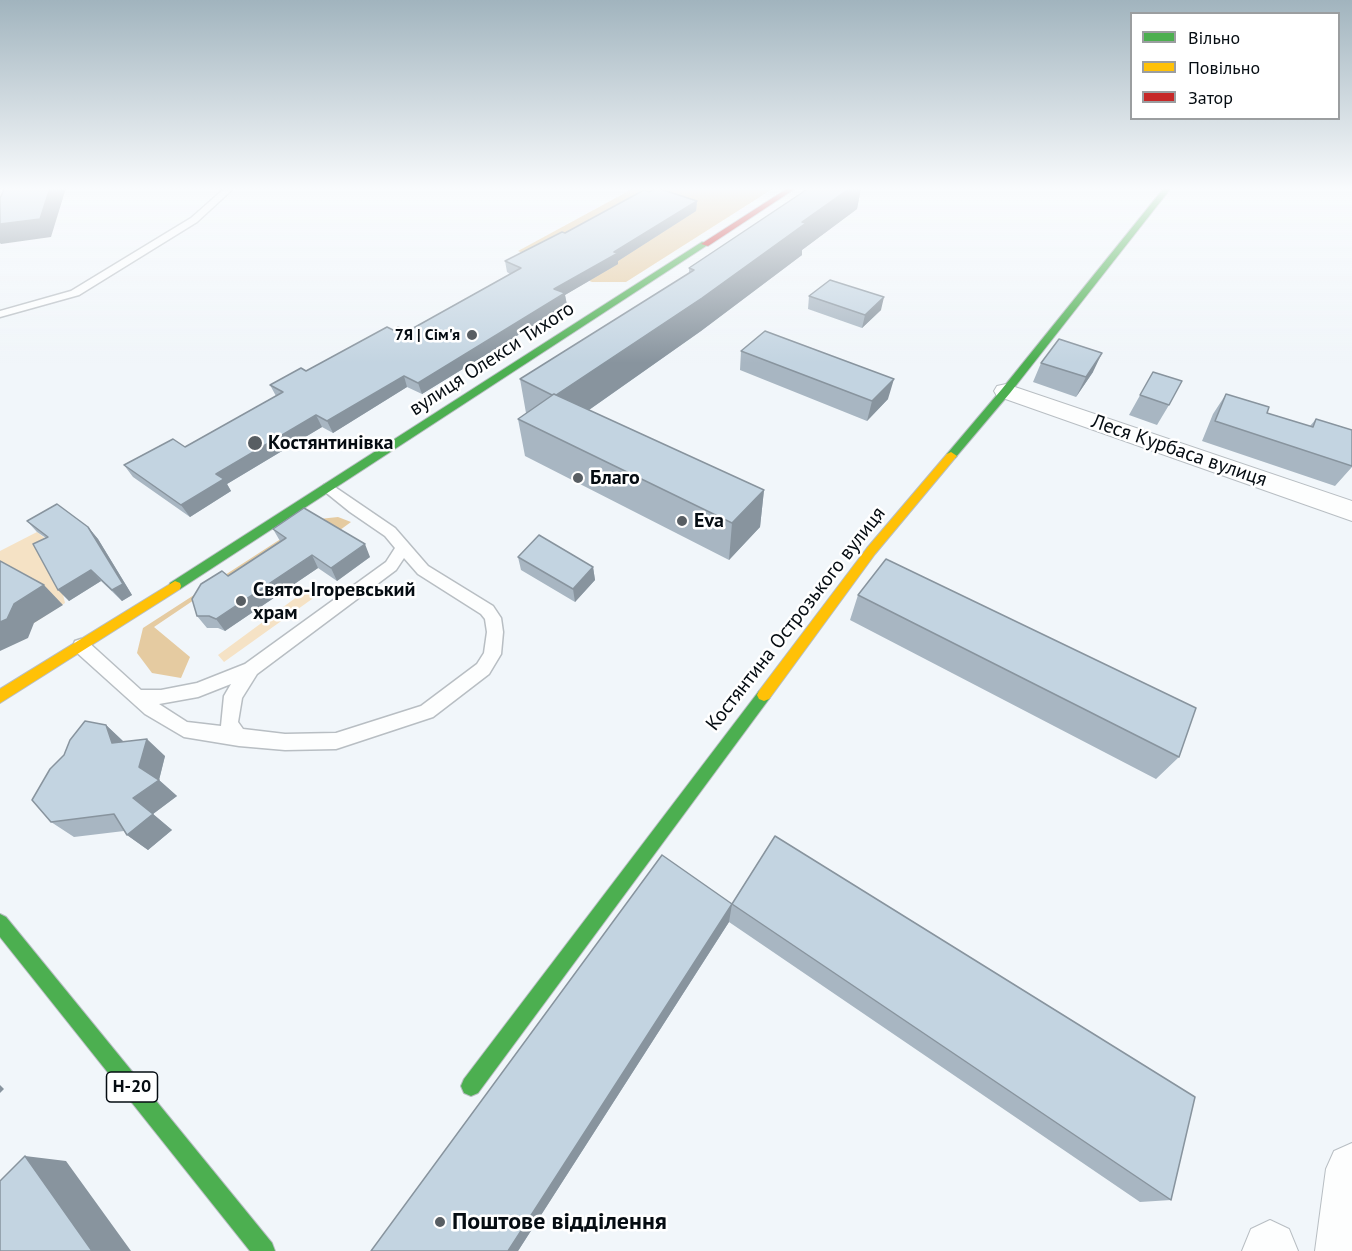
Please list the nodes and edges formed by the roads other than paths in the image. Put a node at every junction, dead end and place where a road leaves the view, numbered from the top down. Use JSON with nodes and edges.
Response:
{"nodes":[{"id":1,"x":151,"y":246,"type":"edge"},
{"id":2,"x":702,"y":246,"type":"edge"},
{"id":3,"x":1121,"y":246,"type":"edge"},
{"id":4,"x":0,"y":315,"type":"edge"},
{"id":5,"x":1006,"y":391,"type":"junction"},
{"id":6,"x":329,"y":488,"type":"junction"},
{"id":7,"x":1352,"y":511,"type":"edge"},
{"id":8,"x":404,"y":547,"type":"junction"},
{"id":9,"x":81,"y":646,"type":"junction"},
{"id":10,"x":251,"y":669,"type":"junction"},
{"id":11,"x":0,"y":697,"type":"edge"},
{"id":12,"x":138,"y":698,"type":"junction"},
{"id":13,"x":239,"y":738,"type":"junction"},
{"id":14,"x":0,"y":923,"type":"edge"},
{"id":15,"x":471,"y":1086,"type":"dead end"},
{"id":16,"x":1352,"y":1169,"type":"edge"},
{"id":17,"x":264,"y":1251,"type":"edge"},
{"id":18,"x":1343,"y":1251,"type":"edge"}],
"edges":[{"from":1,"to":4,"type":"lane"},
{"from":2,"to":6,"type":"street","name":"вулиця Олекси Тихого"},
{"from":3,"to":5,"type":"street","name":"Костянтина Острозького вулиця"},
{"from":5,"to":7,"type":"street","name":"Леся Курбаса вулиця"},
{"from":5,"to":15,"type":"street","name":"Костянтина Острозького вулиця"},
{"from":6,"to":8,"type":"lane"},
{"from":6,"to":9,"type":"street","name":"вулиця Олекси Тихого"},
{"from":8,"to":10,"type":"lane"},
{"from":8,"to":13,"type":"lane"},
{"from":9,"to":11,"type":"street","name":"вулиця Олекси Тихого"},
{"from":9,"to":12,"type":"lane"},
{"from":10,"to":12,"type":"lane"},
{"from":10,"to":13,"type":"lane"},
{"from":12,"to":13,"type":"lane"},
{"from":14,"to":17,"type":"street","number":"Н-20"},
{"from":16,"to":18,"type":"street"}]}
